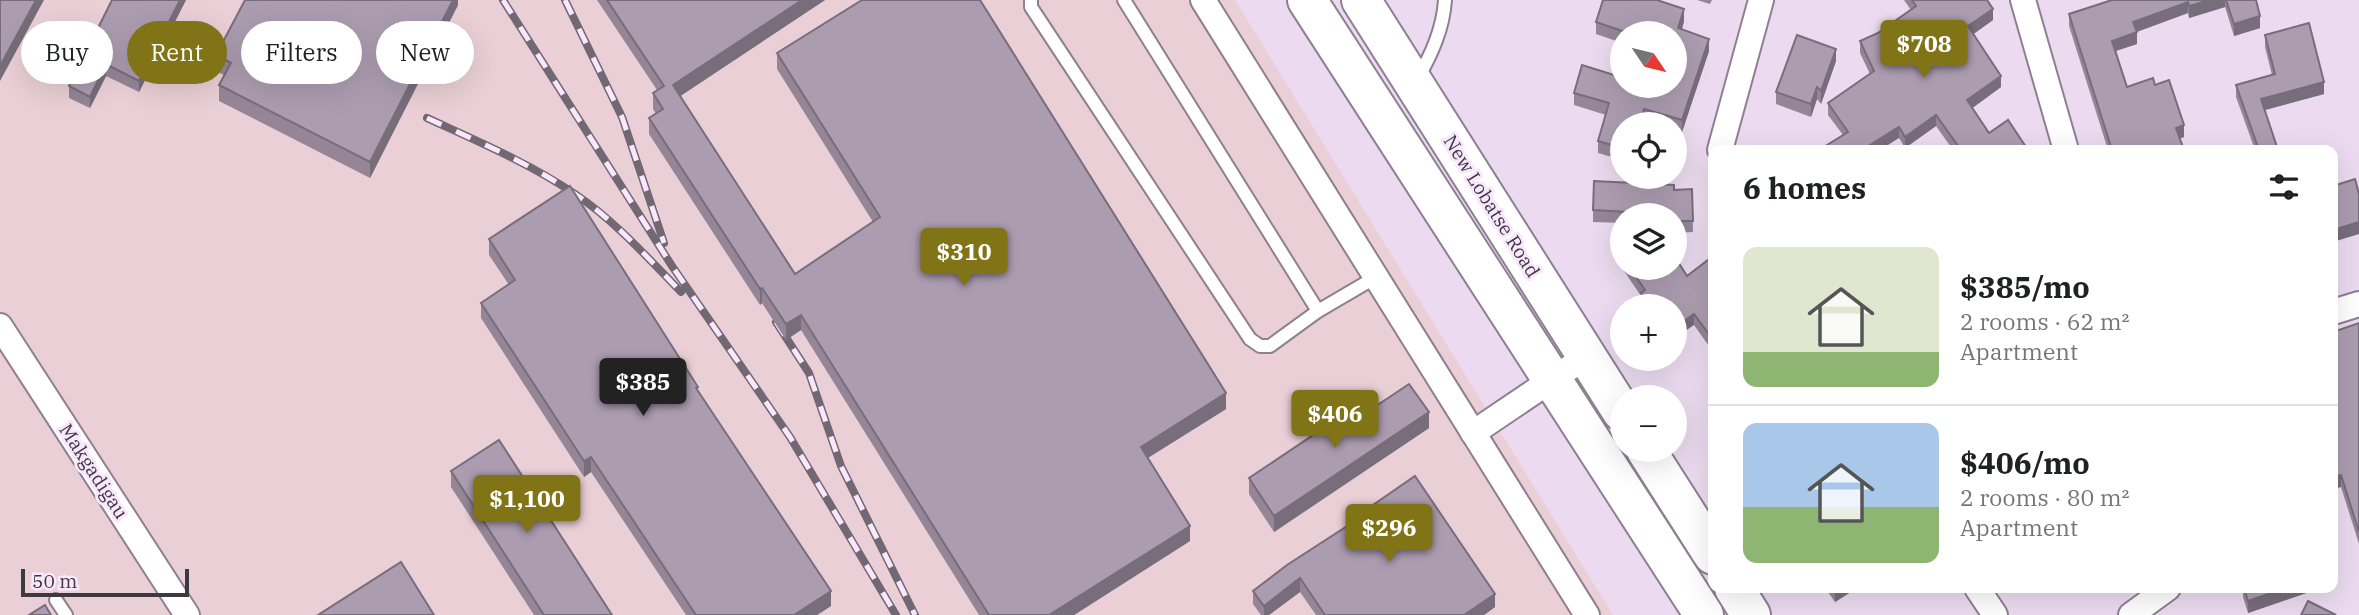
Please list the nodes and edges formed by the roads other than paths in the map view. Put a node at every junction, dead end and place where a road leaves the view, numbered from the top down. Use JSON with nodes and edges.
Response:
{"nodes":[{"id":1,"x":1031,"y":0,"type":"edge"},
{"id":2,"x":1124,"y":0,"type":"edge"},
{"id":3,"x":1203,"y":0,"type":"edge"},
{"id":4,"x":1307,"y":0,"type":"edge"},
{"id":5,"x":1361,"y":0,"type":"edge"},
{"id":6,"x":1445,"y":0,"type":"edge"},
{"id":7,"x":1761,"y":0,"type":"edge"},
{"id":8,"x":2023,"y":0,"type":"edge"},
{"id":9,"x":1414,"y":84,"type":"junction"},
{"id":10,"x":1377,"y":109,"type":"junction"},
{"id":11,"x":1721,"y":145,"type":"edge"},
{"id":12,"x":2065,"y":145,"type":"edge"},
{"id":13,"x":1376,"y":277,"type":"junction"},
{"id":14,"x":2359,"y":304,"type":"edge"},
{"id":15,"x":2338,"y":310,"type":"edge"},
{"id":16,"x":1318,"y":311,"type":"junction"},
{"id":17,"x":0,"y":326,"type":"edge"},
{"id":18,"x":1587,"y":356,"type":"junction"},
{"id":19,"x":1552,"y":379,"type":"junction"},
{"id":20,"x":1610,"y":393,"type":"edge"},
{"id":21,"x":1473,"y":433,"type":"junction"},
{"id":22,"x":1654,"y":462,"type":"edge"},
{"id":23,"x":1708,"y":547,"type":"edge"},
{"id":24,"x":1737,"y":593,"type":"edge"},
{"id":25,"x":1980,"y":593,"type":"edge"},
{"id":26,"x":2161,"y":593,"type":"edge"},
{"id":27,"x":56,"y":600,"type":"dead end"},
{"id":28,"x":66,"y":615,"type":"edge"},
{"id":29,"x":187,"y":615,"type":"edge"},
{"id":30,"x":1587,"y":615,"type":"edge"},
{"id":31,"x":1704,"y":615,"type":"edge"},
{"id":32,"x":1751,"y":615,"type":"edge"},
{"id":33,"x":1995,"y":615,"type":"edge"},
{"id":34,"x":2131,"y":615,"type":"edge"}],
"edges":[{"from":1,"to":16,"type":"lane"},
{"from":2,"to":16,"type":"lane"},
{"from":3,"to":13,"type":"street"},
{"from":4,"to":10,"type":"main road"},
{"from":5,"to":9,"type":"main road","name":"New Lobatse Road"},
{"from":6,"to":9,"type":"lane"},
{"from":7,"to":11,"type":"street"},
{"from":8,"to":12,"type":"street"},
{"from":9,"to":10,"type":"main road"},
{"from":9,"to":18,"type":"main road","name":"New Lobatse Road"},
{"from":10,"to":19,"type":"main road"},
{"from":13,"to":16,"type":"lane"},
{"from":13,"to":21,"type":"street"},
{"from":14,"to":15,"type":"street"},
{"from":17,"to":29,"type":"street","name":"Makgadigau"},
{"from":18,"to":19,"type":"street"},
{"from":18,"to":20,"type":"main road","name":"New Lobatse Road"},
{"from":19,"to":21,"type":"street"},
{"from":19,"to":31,"type":"main road"},
{"from":21,"to":30,"type":"street"},
{"from":22,"to":23,"type":"main road"},
{"from":24,"to":32,"type":"main road"},
{"from":25,"to":33,"type":"street"},
{"from":26,"to":34,"type":"street"},
{"from":27,"to":28,"type":"lane"}]}
